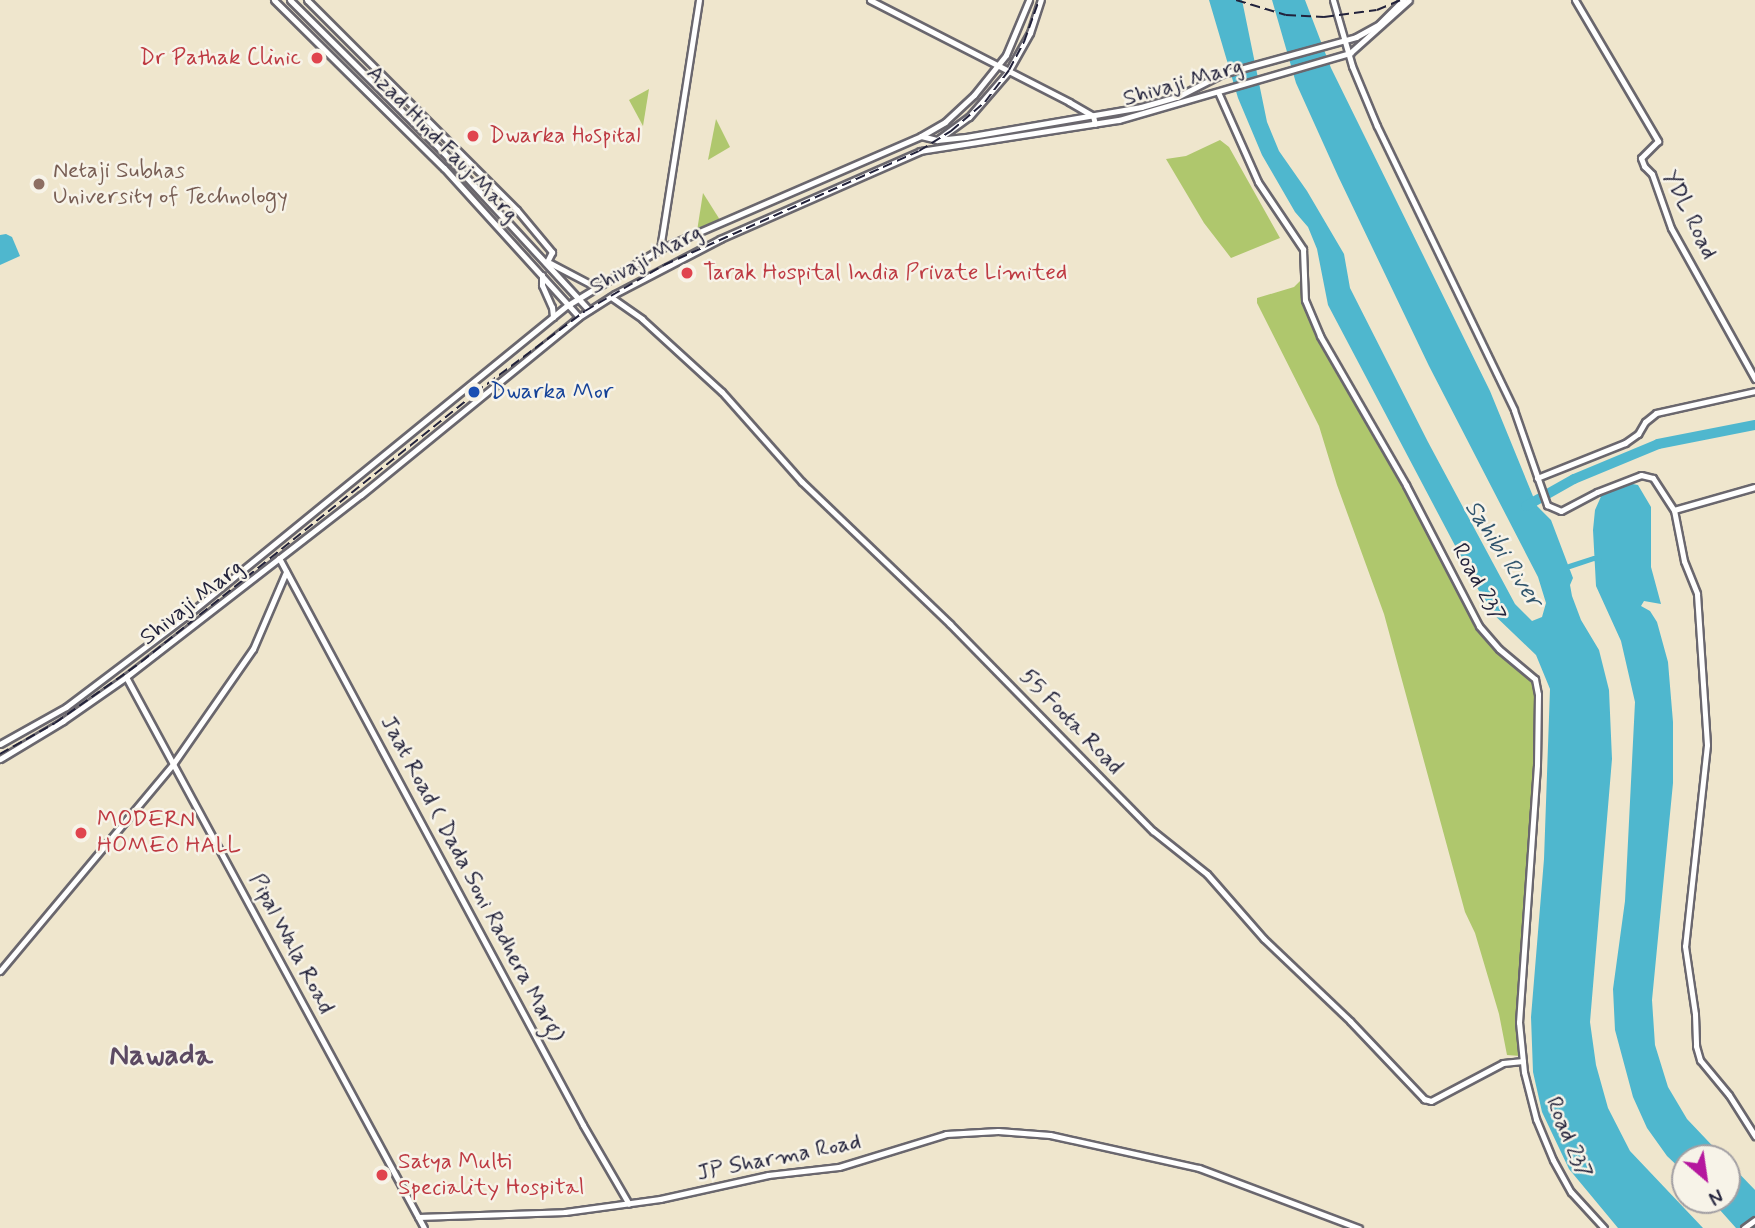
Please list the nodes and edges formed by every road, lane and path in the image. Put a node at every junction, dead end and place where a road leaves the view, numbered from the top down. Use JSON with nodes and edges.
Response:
{"nodes":[{"id":1,"x":274,"y":0,"type":"edge"},
{"id":2,"x":290,"y":0,"type":"edge"},
{"id":3,"x":307,"y":0,"type":"edge"},
{"id":4,"x":699,"y":0,"type":"edge"},
{"id":5,"x":870,"y":0,"type":"edge"},
{"id":6,"x":1029,"y":0,"type":"edge"},
{"id":7,"x":1041,"y":0,"type":"edge"},
{"id":8,"x":1334,"y":0,"type":"edge"},
{"id":9,"x":1403,"y":0,"type":"edge"},
{"id":10,"x":1409,"y":0,"type":"edge"},
{"id":11,"x":1575,"y":0,"type":"edge"},
{"id":12,"x":1343,"y":41,"type":"junction"},
{"id":13,"x":1348,"y":54,"type":"junction"},
{"id":14,"x":997,"y":66,"type":"junction"},
{"id":15,"x":1008,"y":72,"type":"junction"},
{"id":16,"x":1219,"y":92,"type":"junction"},
{"id":17,"x":1093,"y":116,"type":"junction"},
{"id":18,"x":1095,"y":124,"type":"junction"},
{"id":19,"x":921,"y":136,"type":"junction"},
{"id":20,"x":937,"y":140,"type":"junction"},
{"id":21,"x":907,"y":144,"type":"junction"},
{"id":22,"x":920,"y":152,"type":"junction"},
{"id":23,"x":660,"y":250,"type":"junction"},
{"id":24,"x":547,"y":262,"type":"junction"},
{"id":25,"x":542,"y":275,"type":"junction"},
{"id":26,"x":596,"y":287,"type":"junction"},
{"id":27,"x":611,"y":297,"type":"junction"},
{"id":28,"x":578,"y":298,"type":"junction"},
{"id":29,"x":568,"y":305,"type":"junction"},
{"id":30,"x":589,"y":310,"type":"junction"},
{"id":31,"x":553,"y":317,"type":"junction"},
{"id":32,"x":579,"y":317,"type":"junction"},
{"id":33,"x":1755,"y":380,"type":"edge"},
{"id":34,"x":1755,"y":391,"type":"edge"},
{"id":35,"x":1537,"y":478,"type":"junction"},
{"id":36,"x":1755,"y":487,"type":"edge"},
{"id":37,"x":323,"y":506,"type":"junction"},
{"id":38,"x":1674,"y":510,"type":"junction"},
{"id":39,"x":334,"y":515,"type":"junction"},
{"id":40,"x":310,"y":516,"type":"junction"},
{"id":41,"x":321,"y":525,"type":"junction"},
{"id":42,"x":279,"y":558,"type":"junction"},
{"id":43,"x":286,"y":570,"type":"junction"},
{"id":44,"x":126,"y":677,"type":"junction"},
{"id":45,"x":0,"y":744,"type":"edge"},
{"id":46,"x":0,"y":759,"type":"edge"},
{"id":47,"x":173,"y":764,"type":"junction"},
{"id":48,"x":0,"y":971,"type":"edge"},
{"id":49,"x":1523,"y":1061,"type":"junction"},
{"id":50,"x":1755,"y":1136,"type":"edge"},
{"id":51,"x":629,"y":1203,"type":"junction"},
{"id":52,"x":418,"y":1217,"type":"junction"},
{"id":53,"x":1755,"y":1220,"type":"edge"},
{"id":54,"x":424,"y":1228,"type":"edge"},
{"id":55,"x":1359,"y":1228,"type":"edge"},
{"id":56,"x":1604,"y":1228,"type":"edge"},
{"id":57,"x":1744,"y":1228,"type":"edge"}],
"edges":[{"from":1,"to":25,"type":"street","name":"Azad Hind Fauj Marg"},
{"from":2,"to":24,"type":"street","name":"Azad Hind Fauj Marg"},
{"from":3,"to":24,"type":"street"},
{"from":4,"to":23,"type":"street"},
{"from":5,"to":14,"type":"street"},
{"from":6,"to":14,"type":"street","name":"Shivaji Marg"},
{"from":7,"to":15,"type":"street"},
{"from":8,"to":12,"type":"street"},
{"from":9,"to":12,"type":"street","name":"Shivaji Marg"},
{"from":10,"to":13,"type":"street","name":"Shivaji Marg"},
{"from":11,"to":33,"type":"street","name":"YDL Road"},
{"from":12,"to":13,"type":"street"},
{"from":12,"to":17,"type":"street","name":"Shivaji Marg"},
{"from":13,"to":16,"type":"street","name":"Shivaji Marg"},
{"from":13,"to":35,"type":"street"},
{"from":14,"to":15,"type":"street"},
{"from":14,"to":19,"type":"street","name":"Shivaji Marg"},
{"from":15,"to":17,"type":"street"},
{"from":15,"to":20,"type":"street"},
{"from":16,"to":18,"type":"street","name":"Shivaji Marg"},
{"from":16,"to":49,"type":"street","name":"Road 237"},
{"from":17,"to":18,"type":"street"},
{"from":17,"to":20,"type":"street","name":"Shivaji Marg"},
{"from":18,"to":22,"type":"street","name":"Shivaji Marg"},
{"from":19,"to":20,"type":"street","name":"Shivaji Marg"},
{"from":19,"to":21,"type":"street","name":"Shivaji Marg"},
{"from":20,"to":22,"type":"street"},
{"from":21,"to":22,"type":"street"},
{"from":21,"to":23,"type":"street","name":"Shivaji Marg"},
{"from":22,"to":27,"type":"street","name":"Shivaji Marg"},
{"from":23,"to":26,"type":"street","name":"Shivaji Marg"},
{"from":24,"to":26,"type":"street"},
{"from":24,"to":28,"type":"street","name":"Azad Hind Fauj Marg"},
{"from":25,"to":29,"type":"street","name":"Azad Hind Fauj Marg"},
{"from":25,"to":31,"type":"street"},
{"from":26,"to":28,"type":"street","name":"Shivaji Marg"},
{"from":27,"to":30,"type":"street","name":"Shivaji Marg"},
{"from":27,"to":49,"type":"street","name":"55 Foota Road"},
{"from":28,"to":29,"type":"street","name":"Shivaji Marg"},
{"from":28,"to":30,"type":"street","name":"Azad Hind Fauj Marg"},
{"from":29,"to":31,"type":"street","name":"Shivaji Marg"},
{"from":29,"to":32,"type":"street","name":"Azad Hind Fauj Marg"},
{"from":30,"to":32,"type":"street","name":"Shivaji Marg"},
{"from":31,"to":37,"type":"street","name":"Shivaji Marg"},
{"from":32,"to":39,"type":"street","name":"Shivaji Marg"},
{"from":34,"to":35,"type":"street"},
{"from":35,"to":38,"type":"street"},
{"from":36,"to":38,"type":"street"},
{"from":37,"to":39,"type":"street"},
{"from":37,"to":40,"type":"street","name":"Shivaji Marg"},
{"from":38,"to":50,"type":"street"},
{"from":39,"to":41,"type":"street","name":"Shivaji Marg"},
{"from":40,"to":41,"type":"street"},
{"from":40,"to":45,"type":"street","name":"Shivaji Marg"},
{"from":41,"to":42,"type":"street","name":"Shivaji Marg"},
{"from":42,"to":43,"type":"street","name":"Jaat Road ( Dada Soni Radhera Marg)"},
{"from":42,"to":44,"type":"street","name":"Shivaji Marg"},
{"from":43,"to":47,"type":"street"},
{"from":43,"to":51,"type":"street","name":"Jaat Road ( Dada Soni Radhera Marg)"},
{"from":44,"to":46,"type":"street","name":"Shivaji Marg"},
{"from":44,"to":47,"type":"street","name":"Pipal Wala Road"},
{"from":47,"to":48,"type":"street"},
{"from":47,"to":52,"type":"street","name":"Pipal Wala Road"},
{"from":49,"to":56,"type":"street","name":"Road 237"},
{"from":51,"to":52,"type":"street","name":"JP Sharma Road"},
{"from":51,"to":55,"type":"street","name":"JP Sharma Road"},
{"from":52,"to":54,"type":"street","name":"Pipal Wala Road"},
{"from":53,"to":57,"type":"street"}]}
